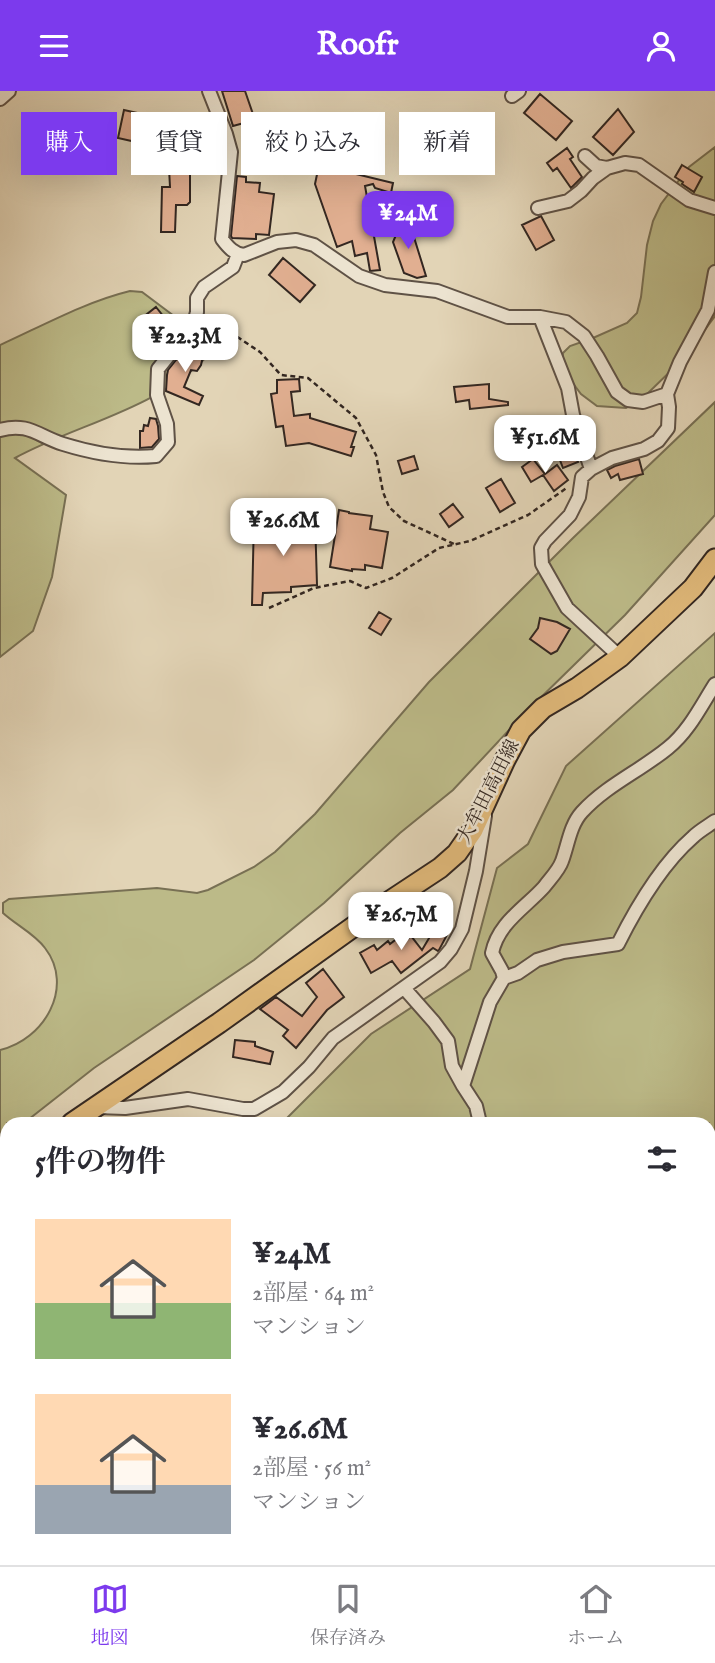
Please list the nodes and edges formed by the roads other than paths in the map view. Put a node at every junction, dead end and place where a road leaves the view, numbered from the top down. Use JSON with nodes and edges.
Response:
{"nodes":[{"id":1,"x":9,"y":91,"type":"edge"},
{"id":2,"x":209,"y":91,"type":"edge"},
{"id":3,"x":0,"y":99,"type":"edge"},
{"id":4,"x":585,"y":156,"type":"dead end"},
{"id":5,"x":607,"y":168,"type":"junction"},
{"id":6,"x":538,"y":208,"type":"dead end"},
{"id":7,"x":715,"y":208,"type":"edge"},
{"id":8,"x":238,"y":254,"type":"junction"},
{"id":9,"x":715,"y":272,"type":"edge"},
{"id":10,"x":540,"y":317,"type":"junction"},
{"id":11,"x":667,"y":394,"type":"junction"},
{"id":12,"x":0,"y":430,"type":"edge"},
{"id":13,"x":587,"y":473,"type":"junction"},
{"id":14,"x":715,"y":559,"type":"edge"},
{"id":15,"x":620,"y":657,"type":"junction"},
{"id":16,"x":715,"y":684,"type":"edge"},
{"id":17,"x":486,"y":801,"type":"junction"},
{"id":18,"x":715,"y":821,"type":"edge"},
{"id":19,"x":504,"y":978,"type":"junction"},
{"id":20,"x":404,"y":988,"type":"junction"},
{"id":21,"x":463,"y":1086,"type":"junction"},
{"id":22,"x":96,"y":1107,"type":"junction"},
{"id":23,"x":81,"y":1117,"type":"edge"},
{"id":24,"x":479,"y":1117,"type":"edge"}],
"edges":[{"from":1,"to":3,"type":"street"},
{"from":2,"to":8,"type":"street"},
{"from":4,"to":5,"type":"street"},
{"from":5,"to":6,"type":"street"},
{"from":5,"to":7,"type":"street"},
{"from":8,"to":10,"type":"street"},
{"from":8,"to":12,"type":"street"},
{"from":9,"to":11,"type":"street"},
{"from":10,"to":11,"type":"street"},
{"from":10,"to":13,"type":"street"},
{"from":11,"to":13,"type":"street"},
{"from":13,"to":15,"type":"street"},
{"from":14,"to":15,"type":"main road","name":"大牟田高田線"},
{"from":15,"to":17,"type":"main road","name":"大牟田高田線"},
{"from":16,"to":19,"type":"street"},
{"from":17,"to":20,"type":"street"},
{"from":17,"to":22,"type":"main road","name":"大牟田高田線"},
{"from":18,"to":19,"type":"street"},
{"from":19,"to":21,"type":"street"},
{"from":20,"to":21,"type":"street"},
{"from":20,"to":22,"type":"street"},
{"from":21,"to":24,"type":"street"},
{"from":22,"to":23,"type":"main road","name":"大牟田高田線"}]}
